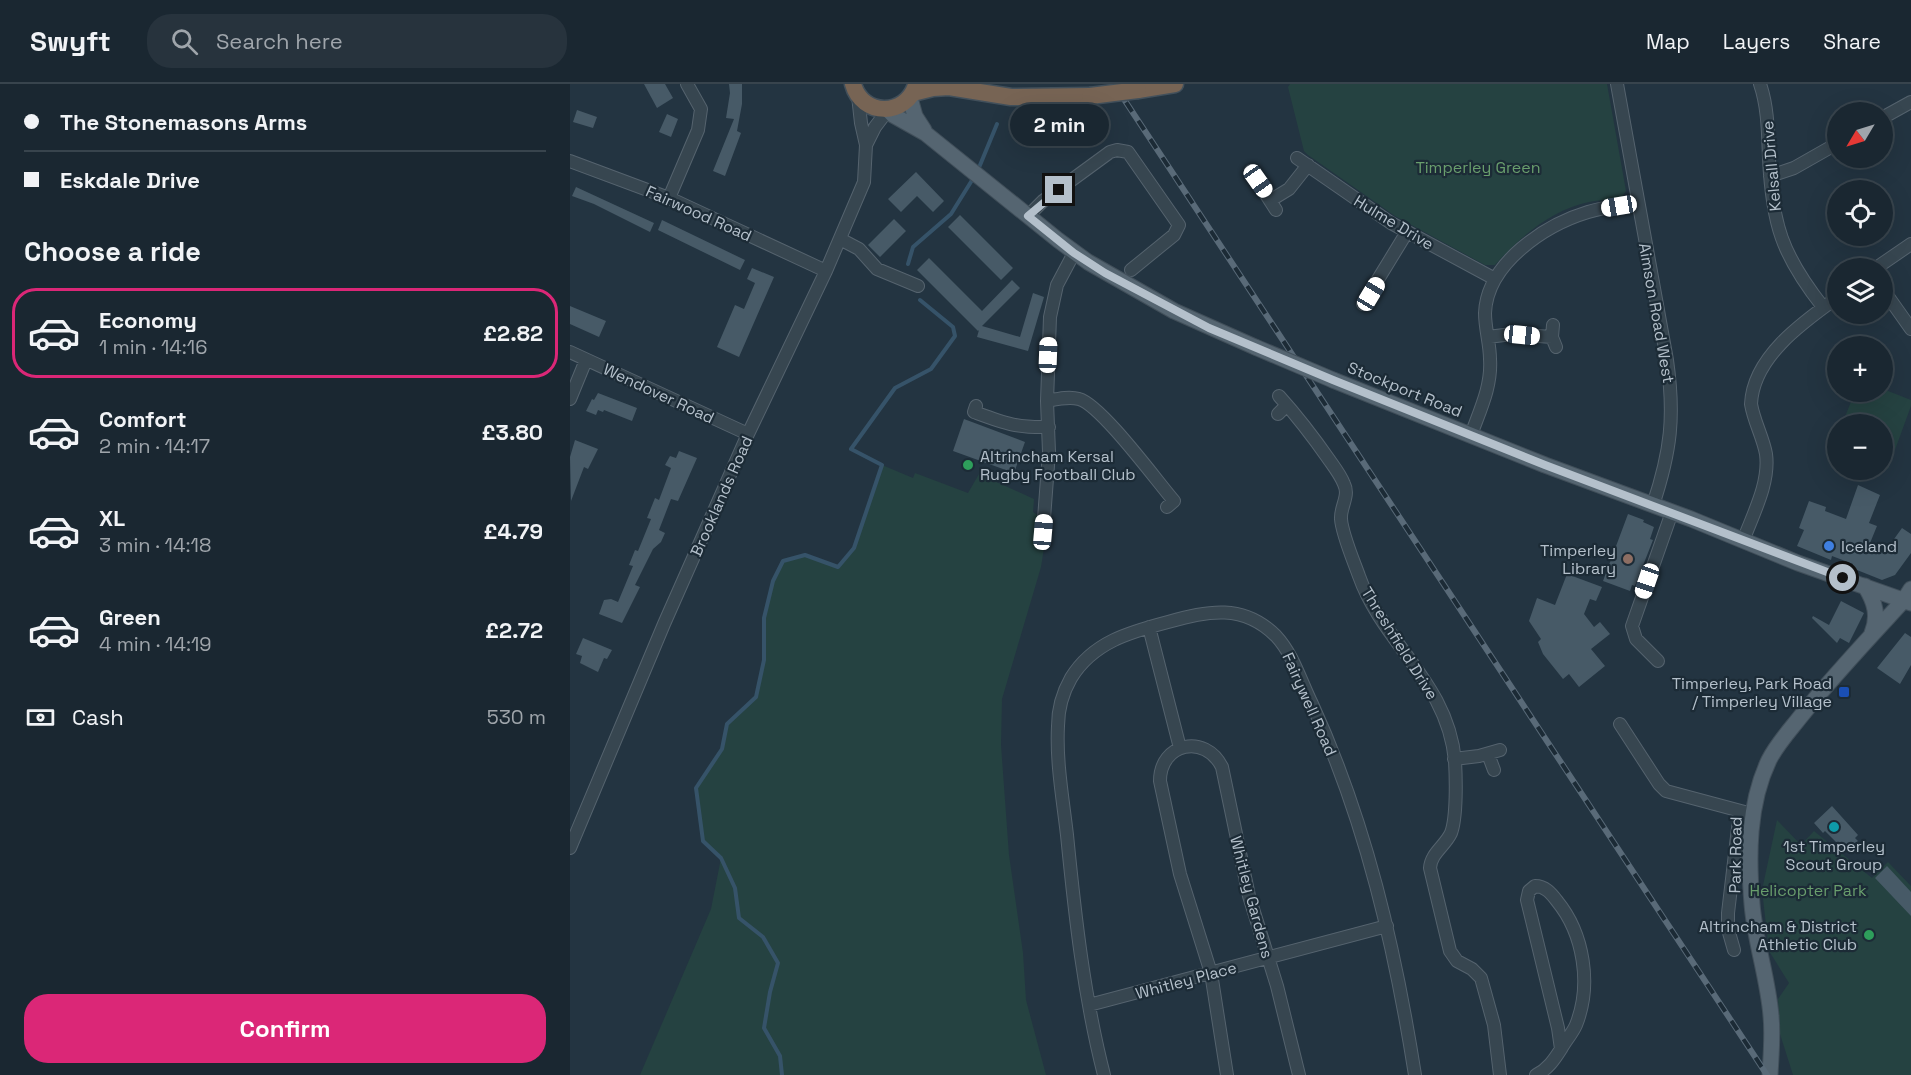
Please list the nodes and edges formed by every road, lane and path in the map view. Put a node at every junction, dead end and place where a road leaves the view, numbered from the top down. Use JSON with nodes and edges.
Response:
{"nodes":[{"id":1,"x":687,"y":84,"type":"edge"},
{"id":2,"x":1175,"y":84,"type":"edge"},
{"id":3,"x":1617,"y":84,"type":"edge"},
{"id":4,"x":1760,"y":84,"type":"edge"},
{"id":5,"x":855,"y":90,"type":"edge"},
{"id":6,"x":913,"y":92,"type":"edge"},
{"id":7,"x":1911,"y":102,"type":"edge"},
{"id":8,"x":888,"y":110,"type":"junction"},
{"id":9,"x":1893,"y":112,"type":"edge"},
{"id":10,"x":925,"y":133,"type":"junction"},
{"id":11,"x":866,"y":145,"type":"junction"},
{"id":12,"x":1827,"y":149,"type":"edge"},
{"id":13,"x":1297,"y":158,"type":"dead end"},
{"id":14,"x":570,"y":161,"type":"edge"},
{"id":15,"x":1308,"y":165,"type":"junction"},
{"id":16,"x":1251,"y":171,"type":"dead end"},
{"id":17,"x":1770,"y":176,"type":"junction"},
{"id":18,"x":669,"y":198,"type":"junction"},
{"id":19,"x":1638,"y":202,"type":"junction"},
{"id":20,"x":1028,"y":216,"type":"junction"},
{"id":21,"x":1407,"y":232,"type":"junction"},
{"id":22,"x":840,"y":239,"type":"junction"},
{"id":23,"x":1911,"y":244,"type":"edge"},
{"id":24,"x":1074,"y":253,"type":"junction"},
{"id":25,"x":1891,"y":258,"type":"edge"},
{"id":26,"x":1131,"y":270,"type":"dead end"},
{"id":27,"x":826,"y":271,"type":"junction"},
{"id":28,"x":1496,"y":279,"type":"junction"},
{"id":29,"x":918,"y":286,"type":"dead end"},
{"id":30,"x":1827,"y":304,"type":"edge"},
{"id":31,"x":1893,"y":304,"type":"edge"},
{"id":32,"x":1363,"y":305,"type":"dead end"},
{"id":33,"x":1823,"y":307,"type":"junction"},
{"id":34,"x":1911,"y":329,"type":"edge"},
{"id":35,"x":1554,"y":336,"type":"dead end"},
{"id":36,"x":1488,"y":337,"type":"junction"},
{"id":37,"x":570,"y":352,"type":"edge"},
{"id":38,"x":586,"y":360,"type":"junction"},
{"id":39,"x":570,"y":399,"type":"edge"},
{"id":40,"x":1047,"y":401,"type":"junction"},
{"id":41,"x":1281,"y":405,"type":"dead end"},
{"id":42,"x":976,"y":406,"type":"dead end"},
{"id":43,"x":1049,"y":427,"type":"junction"},
{"id":44,"x":748,"y":434,"type":"junction"},
{"id":45,"x":1471,"y":435,"type":"junction"},
{"id":46,"x":1653,"y":505,"type":"junction"},
{"id":47,"x":1167,"y":507,"type":"dead end"},
{"id":48,"x":1672,"y":512,"type":"junction"},
{"id":49,"x":1043,"y":532,"type":"dead end"},
{"id":50,"x":1743,"y":541,"type":"junction"},
{"id":51,"x":1865,"y":586,"type":"junction"},
{"id":52,"x":1909,"y":597,"type":"edge"},
{"id":53,"x":1149,"y":627,"type":"junction"},
{"id":54,"x":1870,"y":636,"type":"junction"},
{"id":55,"x":1658,"y":661,"type":"dead end"},
{"id":56,"x":1620,"y":724,"type":"dead end"},
{"id":57,"x":1180,"y":748,"type":"junction"},
{"id":58,"x":1455,"y":759,"type":"junction"},
{"id":59,"x":1494,"y":770,"type":"dead end"},
{"id":60,"x":1746,"y":812,"type":"junction"},
{"id":61,"x":570,"y":848,"type":"edge"},
{"id":62,"x":1387,"y":927,"type":"junction"},
{"id":63,"x":1734,"y":950,"type":"dead end"},
{"id":64,"x":1268,"y":958,"type":"junction"},
{"id":65,"x":1211,"y":973,"type":"junction"},
{"id":66,"x":1089,"y":1005,"type":"junction"},
{"id":67,"x":1560,"y":1049,"type":"junction"},
{"id":68,"x":1770,"y":1068,"type":"edge"},
{"id":69,"x":1104,"y":1075,"type":"edge"},
{"id":70,"x":1227,"y":1075,"type":"edge"},
{"id":71,"x":1299,"y":1075,"type":"edge"},
{"id":72,"x":1415,"y":1075,"type":"edge"},
{"id":73,"x":1500,"y":1075,"type":"edge"},
{"id":74,"x":1536,"y":1075,"type":"edge"}],
"edges":[{"from":1,"to":18,"type":"street"},
{"from":2,"to":6,"type":"highway","bridge":true},
{"from":3,"to":19,"type":"street","name":"Aimson Road West"},
{"from":4,"to":17,"type":"street","name":"Kelsall Drive"},
{"from":5,"to":8,"type":"highway"},
{"from":5,"to":11,"type":"street","name":"Brooklands Road"},
{"from":6,"to":8,"type":"highway"},
{"from":6,"to":10,"type":"main road","name":"Stockport Road"},
{"from":7,"to":9,"type":"street"},
{"from":8,"to":10,"type":"main road","name":"Stockport Road"},
{"from":8,"to":11,"type":"street","name":"Brooklands Road"},
{"from":10,"to":20,"type":"main road","name":"Stockport Road"},
{"from":11,"to":22,"type":"street","name":"Brooklands Road"},
{"from":12,"to":17,"type":"street"},
{"from":13,"to":15,"type":"street","name":"Hulme Drive"},
{"from":14,"to":18,"type":"street","name":"Fairwood Road"},
{"from":15,"to":16,"type":"street"},
{"from":15,"to":21,"type":"street","name":"Hulme Drive"},
{"from":17,"to":33,"type":"street","name":"Kelsall Drive"},
{"from":18,"to":27,"type":"street","name":"Fairwood Road"},
{"from":19,"to":28,"type":"street"},
{"from":19,"to":46,"type":"street","name":"Aimson Road West"},
{"from":20,"to":24,"type":"main road","name":"Stockport Road"},
{"from":20,"to":26,"type":"street"},
{"from":21,"to":28,"type":"street","name":"Hulme Drive"},
{"from":21,"to":32,"type":"street"},
{"from":22,"to":27,"type":"street","name":"Brooklands Road"},
{"from":22,"to":29,"type":"street"},
{"from":23,"to":25,"type":"street"},
{"from":24,"to":40,"type":"street"},
{"from":24,"to":45,"type":"main road","name":"Stockport Road","bridge":true},
{"from":27,"to":44,"type":"street","name":"Brooklands Road"},
{"from":28,"to":36,"type":"street"},
{"from":30,"to":33,"type":"street"},
{"from":31,"to":34,"type":"street"},
{"from":33,"to":50,"type":"street"},
{"from":35,"to":36,"type":"street"},
{"from":36,"to":45,"type":"street"},
{"from":37,"to":38,"type":"street","name":"Wendover Road"},
{"from":38,"to":39,"type":"street"},
{"from":38,"to":44,"type":"street","name":"Wendover Road"},
{"from":40,"to":43,"type":"street"},
{"from":40,"to":47,"type":"street"},
{"from":41,"to":58,"type":"street","name":"Threshfield Drive"},
{"from":42,"to":43,"type":"street"},
{"from":43,"to":49,"type":"street"},
{"from":44,"to":61,"type":"street","name":"Brooklands Road"},
{"from":45,"to":46,"type":"main road","name":"Stockport Road"},
{"from":46,"to":48,"type":"main road","name":"Stockport Road"},
{"from":48,"to":50,"type":"main road","name":"Stockport Road"},
{"from":48,"to":55,"type":"street"},
{"from":50,"to":51,"type":"main road","name":"Stockport Road"},
{"from":51,"to":52,"type":"main road","name":"Stockport Road"},
{"from":51,"to":54,"type":"main road"},
{"from":52,"to":54,"type":"main road","name":"Park Road"},
{"from":53,"to":57,"type":"street"},
{"from":53,"to":62,"type":"street","name":"Fairywell Road"},
{"from":53,"to":66,"type":"street","name":"Fairywell Road"},
{"from":54,"to":60,"type":"main road","name":"Park Road"},
{"from":56,"to":60,"type":"street"},
{"from":57,"to":64,"type":"street","name":"Whitley Gardens"},
{"from":57,"to":65,"type":"street"},
{"from":58,"to":59,"type":"street"},
{"from":58,"to":73,"type":"street","name":"Threshfield Drive"},
{"from":60,"to":63,"type":"street","name":"Park Road"},
{"from":60,"to":68,"type":"main road","name":"Park Road"},
{"from":62,"to":64,"type":"street","name":"Whitley Place"},
{"from":62,"to":72,"type":"street","name":"Fairywell Road"},
{"from":64,"to":65,"type":"street","name":"Whitley Place"},
{"from":64,"to":71,"type":"street","name":"Whitley Gardens"},
{"from":65,"to":66,"type":"street","name":"Whitley Place"},
{"from":65,"to":70,"type":"street"},
{"from":66,"to":69,"type":"street","name":"Fairywell Road"},
{"from":67,"to":67,"type":"street"},
{"from":67,"to":74,"type":"street"}]}
